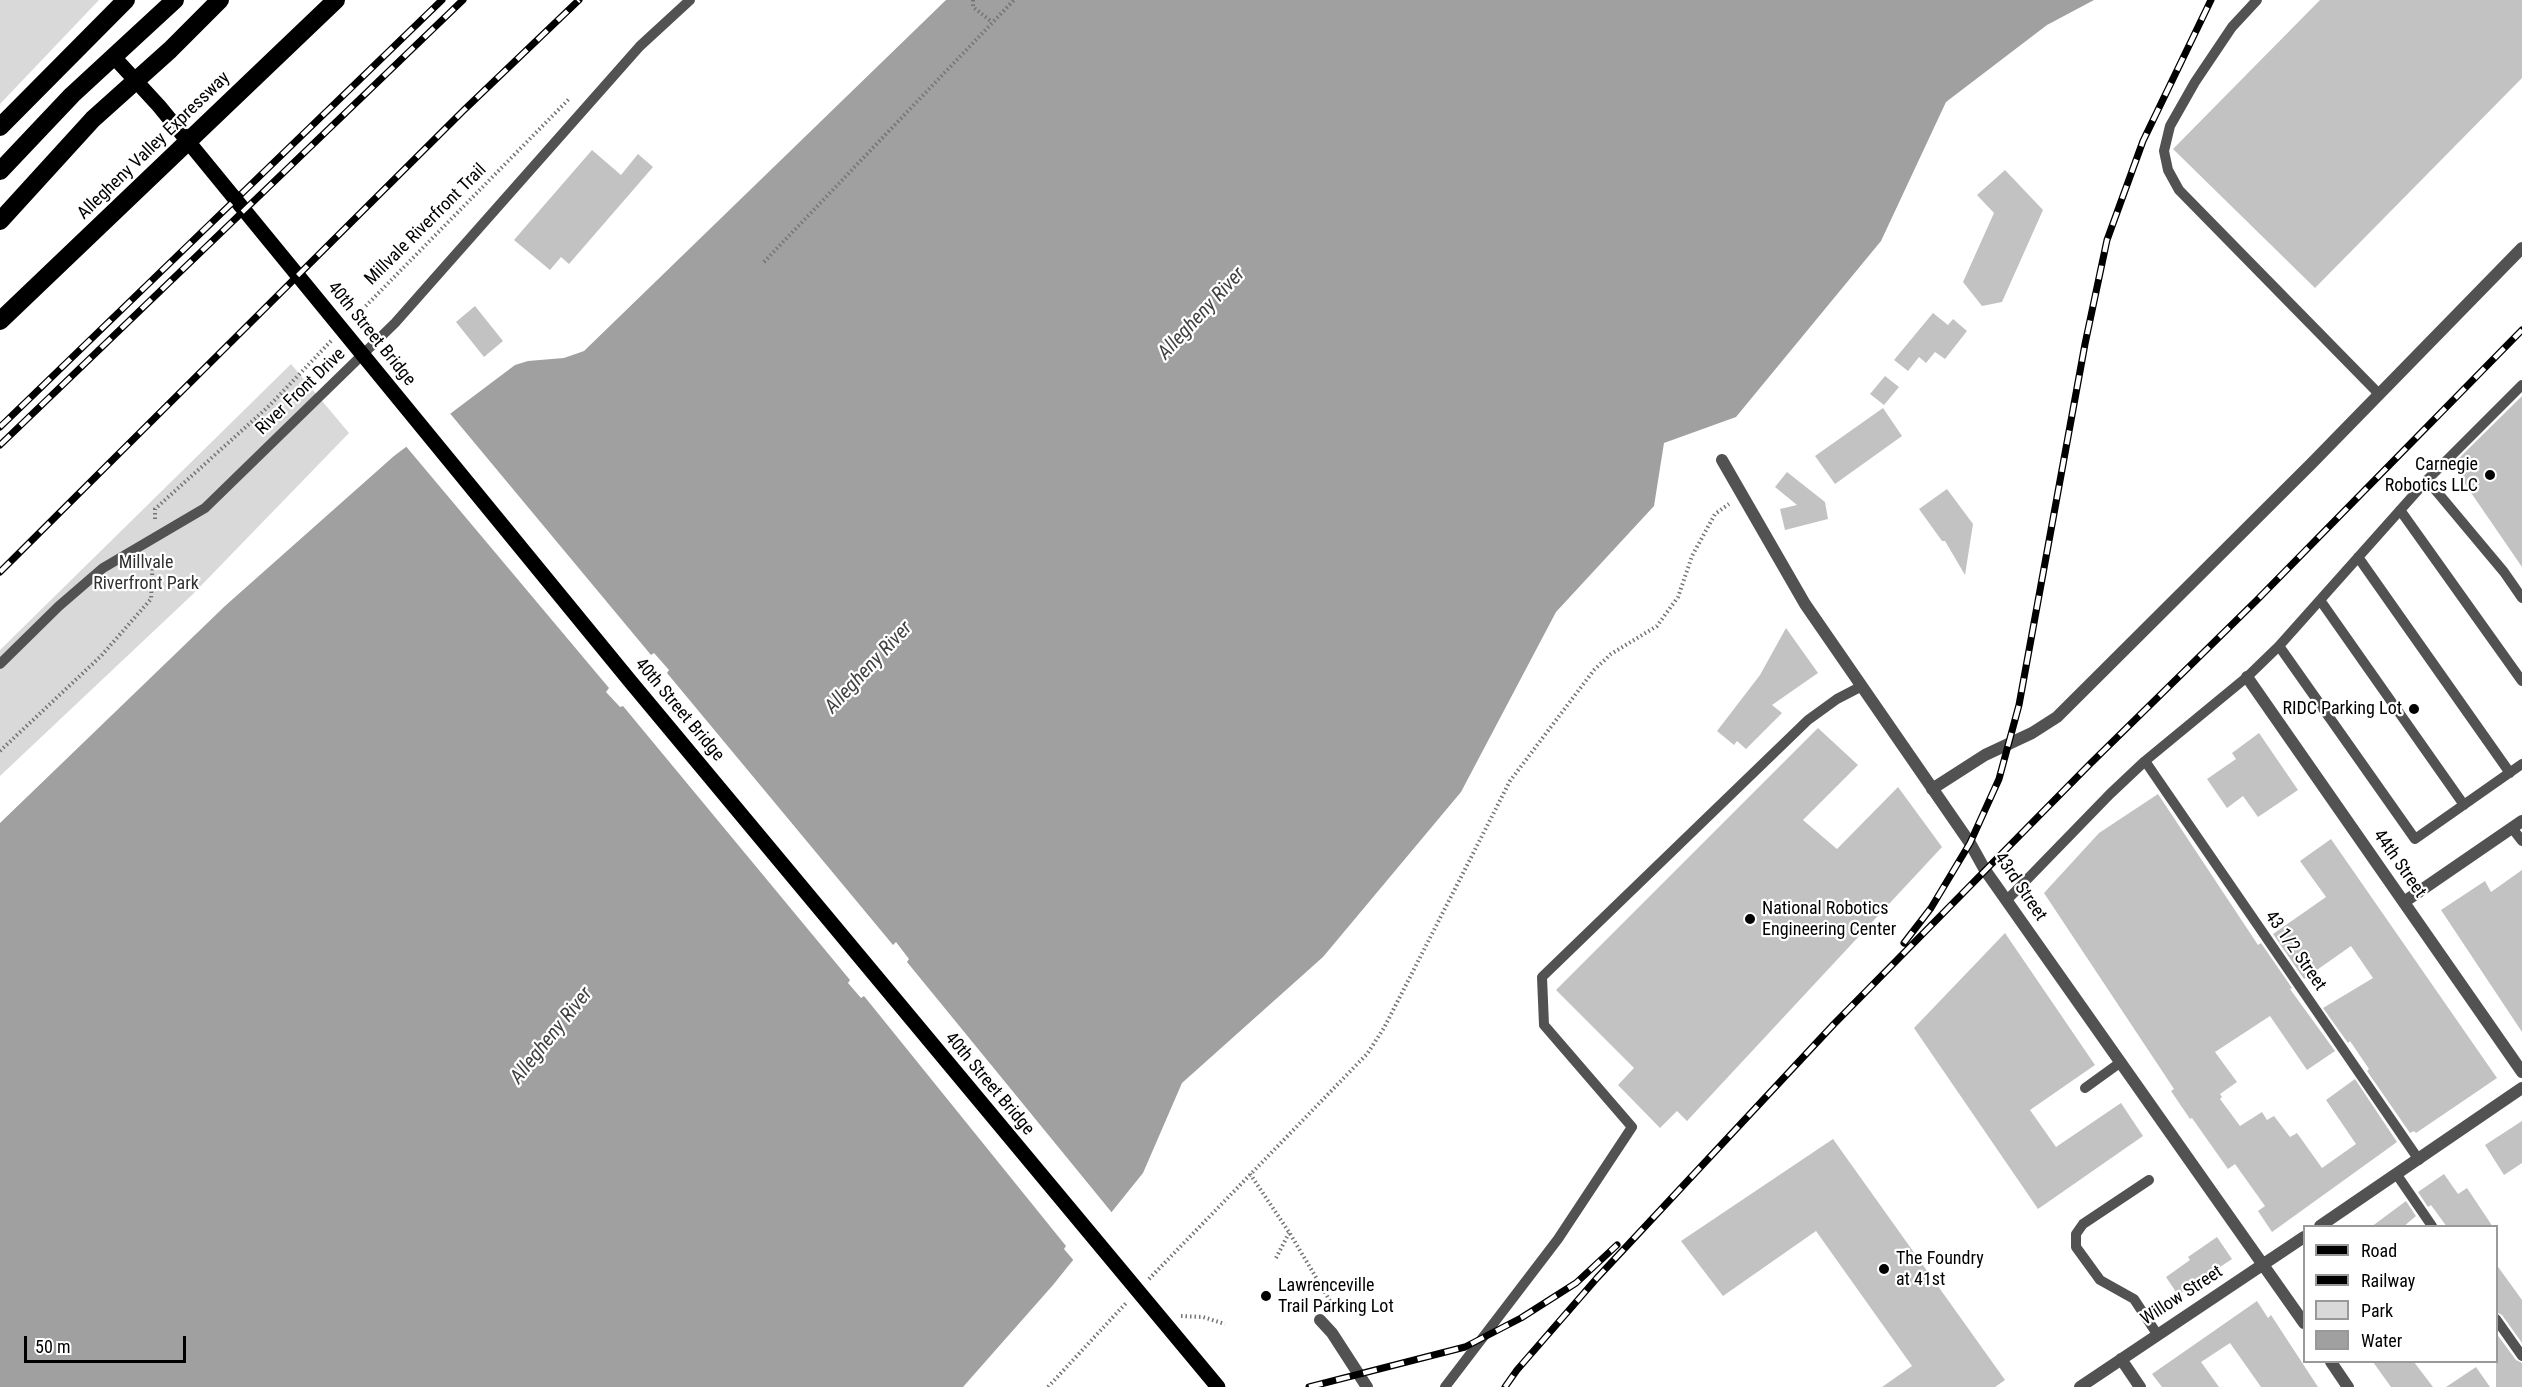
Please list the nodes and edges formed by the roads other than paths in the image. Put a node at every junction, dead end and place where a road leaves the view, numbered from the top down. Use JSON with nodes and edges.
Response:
{"nodes":[{"id":1,"x":126,"y":0,"type":"edge"},
{"id":2,"x":175,"y":0,"type":"edge"},
{"id":3,"x":220,"y":0,"type":"edge"},
{"id":4,"x":336,"y":0,"type":"edge"},
{"id":5,"x":690,"y":0,"type":"edge"},
{"id":6,"x":2258,"y":0,"type":"edge"},
{"id":7,"x":113,"y":56,"type":"junction"},
{"id":8,"x":136,"y":81,"type":"junction"},
{"id":9,"x":0,"y":127,"type":"edge"},
{"id":10,"x":0,"y":171,"type":"edge"},
{"id":11,"x":0,"y":221,"type":"edge"},
{"id":12,"x":2522,"y":248,"type":"edge"},
{"id":13,"x":0,"y":321,"type":"edge"},
{"id":14,"x":2522,"y":384,"type":"edge"},
{"id":15,"x":2379,"y":394,"type":"junction"},
{"id":16,"x":1722,"y":460,"type":"dead end"},
{"id":17,"x":2427,"y":480,"type":"junction"},
{"id":18,"x":2400,"y":510,"type":"junction"},
{"id":19,"x":2358,"y":557,"type":"junction"},
{"id":20,"x":2522,"y":598,"type":"edge"},
{"id":21,"x":2320,"y":600,"type":"junction"},
{"id":22,"x":2279,"y":646,"type":"junction"},
{"id":23,"x":0,"y":664,"type":"edge"},
{"id":24,"x":2247,"y":677,"type":"junction"},
{"id":25,"x":2522,"y":681,"type":"edge"},
{"id":26,"x":1862,"y":686,"type":"junction"},
{"id":27,"x":2145,"y":762,"type":"junction"},
{"id":28,"x":2522,"y":764,"type":"edge"},
{"id":29,"x":2510,"y":773,"type":"junction"},
{"id":30,"x":1932,"y":789,"type":"junction"},
{"id":31,"x":2464,"y":805,"type":"junction"},
{"id":32,"x":2517,"y":824,"type":"edge"},
{"id":33,"x":2522,"y":841,"type":"edge"},
{"id":34,"x":2007,"y":900,"type":"junction"},
{"id":35,"x":2404,"y":902,"type":"junction"},
{"id":36,"x":2121,"y":1062,"type":"junction"},
{"id":37,"x":2522,"y":1072,"type":"edge"},
{"id":38,"x":2085,"y":1088,"type":"dead end"},
{"id":39,"x":2522,"y":1088,"type":"edge"},
{"id":40,"x":2419,"y":1160,"type":"junction"},
{"id":41,"x":2397,"y":1175,"type":"junction"},
{"id":42,"x":2149,"y":1180,"type":"dead end"},
{"id":43,"x":2323,"y":1225,"type":"edge"},
{"id":44,"x":2431,"y":1225,"type":"edge"},
{"id":45,"x":2303,"y":1238,"type":"edge"},
{"id":46,"x":2264,"y":1264,"type":"junction"},
{"id":47,"x":1320,"y":1320,"type":"dead end"},
{"id":48,"x":2303,"y":1322,"type":"edge"},
{"id":49,"x":2498,"y":1323,"type":"edge"},
{"id":50,"x":2157,"y":1334,"type":"junction"},
{"id":51,"x":2522,"y":1356,"type":"edge"},
{"id":52,"x":2121,"y":1359,"type":"junction"},
{"id":53,"x":2332,"y":1363,"type":"edge"},
{"id":54,"x":1218,"y":1387,"type":"edge"},
{"id":55,"x":1367,"y":1387,"type":"edge"},
{"id":56,"x":1445,"y":1387,"type":"edge"},
{"id":57,"x":2080,"y":1387,"type":"edge"},
{"id":58,"x":2140,"y":1387,"type":"edge"},
{"id":59,"x":2348,"y":1387,"type":"edge"}],
"edges":[{"from":1,"to":9,"type":"highway"},
{"from":2,"to":7,"type":"highway"},
{"from":3,"to":8,"type":"highway"},
{"from":4,"to":13,"type":"highway","name":"Allegheny Valley Expressway"},
{"from":5,"to":23,"type":"lane","name":"River Front Drive"},
{"from":6,"to":15,"type":"lane"},
{"from":7,"to":8,"type":"main road","name":"40th Street Bridge"},
{"from":7,"to":10,"type":"highway"},
{"from":8,"to":11,"type":"highway"},
{"from":8,"to":54,"type":"main road","name":"40th Street Bridge"},
{"from":12,"to":15,"type":"street"},
{"from":14,"to":17,"type":"lane"},
{"from":15,"to":30,"type":"street"},
{"from":16,"to":26,"type":"street","name":"43rd Street"},
{"from":17,"to":18,"type":"lane"},
{"from":17,"to":20,"type":"lane"},
{"from":18,"to":19,"type":"lane"},
{"from":18,"to":25,"type":"lane"},
{"from":19,"to":21,"type":"lane"},
{"from":19,"to":29,"type":"lane"},
{"from":21,"to":22,"type":"lane"},
{"from":21,"to":31,"type":"lane"},
{"from":22,"to":24,"type":"lane"},
{"from":22,"to":31,"type":"lane"},
{"from":24,"to":27,"type":"lane"},
{"from":24,"to":35,"type":"street","name":"44th Street"},
{"from":26,"to":30,"type":"street","name":"43rd Street"},
{"from":26,"to":56,"type":"lane"},
{"from":27,"to":34,"type":"lane"},
{"from":27,"to":40,"type":"lane","name":"43 1/2 Street"},
{"from":28,"to":29,"type":"lane"},
{"from":29,"to":31,"type":"lane"},
{"from":30,"to":34,"type":"street","name":"43rd Street"},
{"from":32,"to":33,"type":"lane"},
{"from":32,"to":35,"type":"street"},
{"from":34,"to":36,"type":"street","name":"43rd Street"},
{"from":35,"to":37,"type":"street","name":"44th Street"},
{"from":36,"to":38,"type":"lane"},
{"from":36,"to":46,"type":"street","name":"43rd Street"},
{"from":39,"to":40,"type":"street"},
{"from":40,"to":41,"type":"street"},
{"from":41,"to":43,"type":"street"},
{"from":41,"to":44,"type":"lane"},
{"from":42,"to":50,"type":"lane"},
{"from":45,"to":46,"type":"street","name":"Willow Street"},
{"from":46,"to":48,"type":"street","name":"43rd Street"},
{"from":46,"to":50,"type":"street","name":"Willow Street"},
{"from":47,"to":55,"type":"street"},
{"from":49,"to":51,"type":"lane"},
{"from":50,"to":52,"type":"street","name":"Willow Street"},
{"from":52,"to":57,"type":"street","name":"Willow Street"},
{"from":52,"to":58,"type":"street"},
{"from":53,"to":59,"type":"street"}]}
